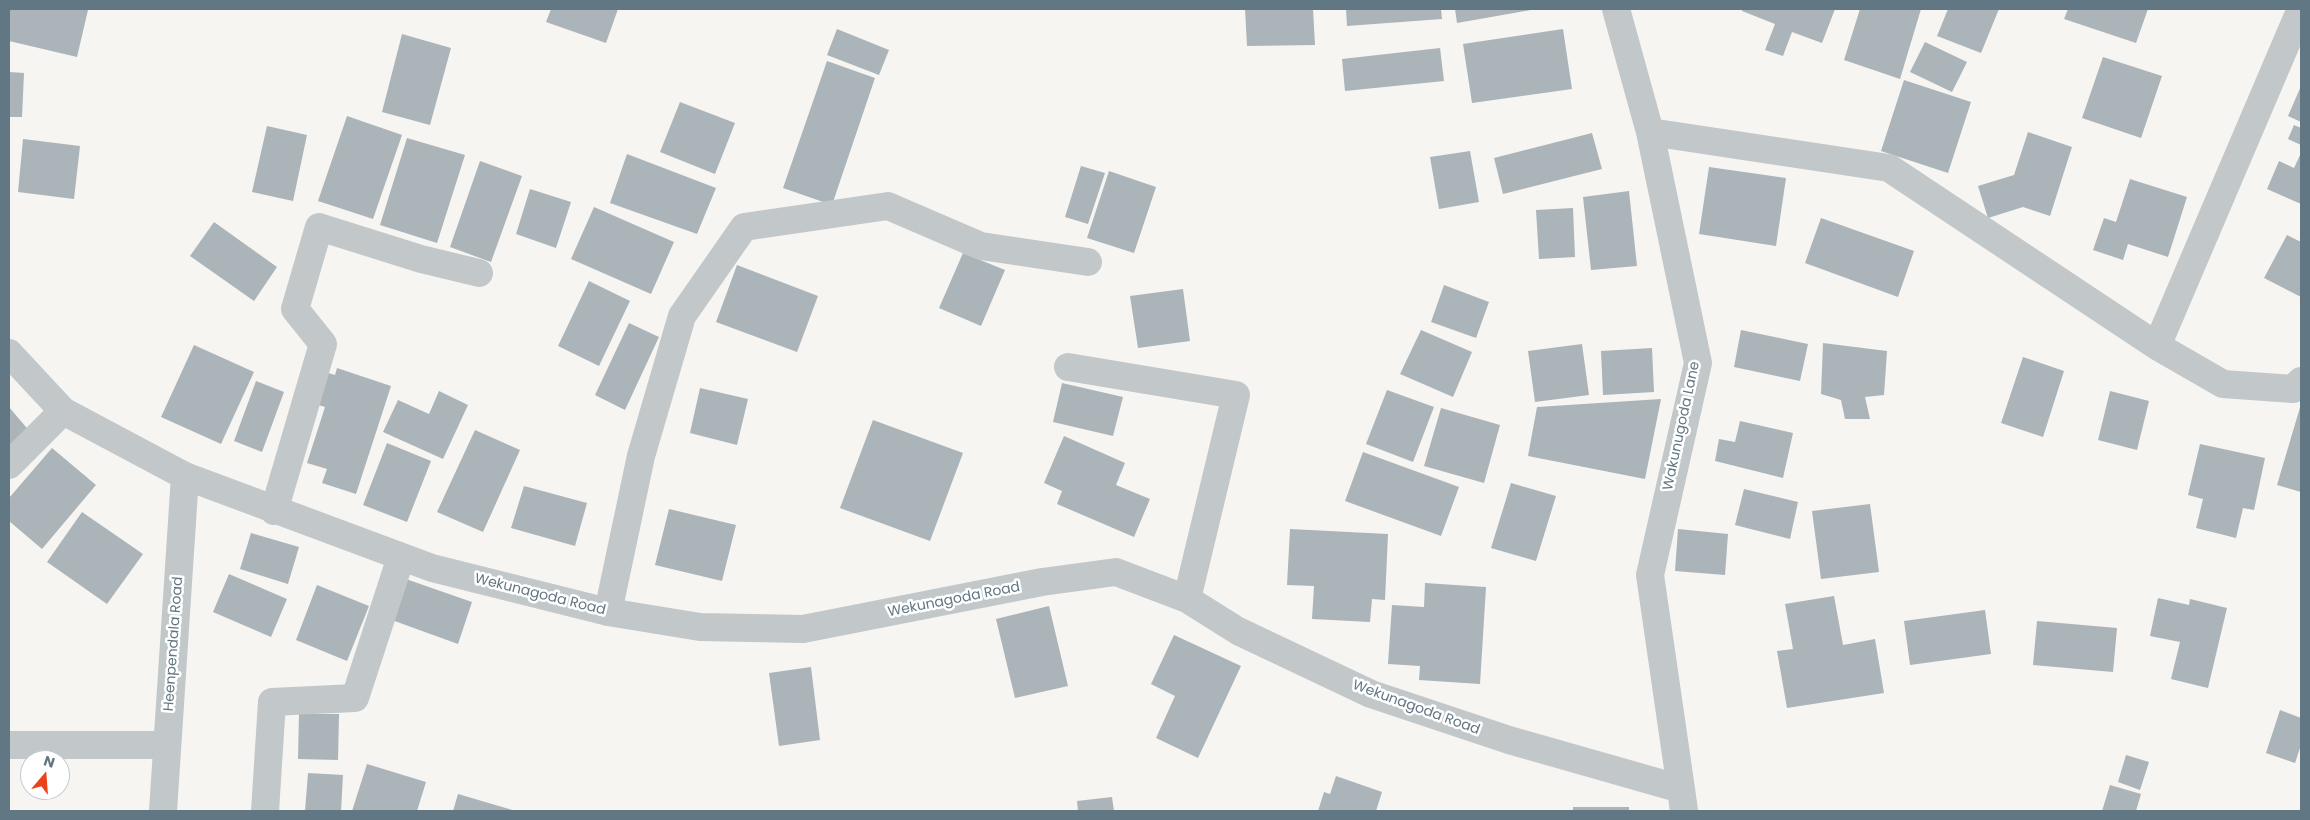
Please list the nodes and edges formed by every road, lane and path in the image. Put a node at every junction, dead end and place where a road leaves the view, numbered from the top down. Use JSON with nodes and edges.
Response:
{"nodes":[{"id":1,"x":1616,"y":9,"type":"edge"},
{"id":2,"x":2297,"y":18,"type":"dead end"},
{"id":3,"x":1650,"y":132,"type":"junction"},
{"id":4,"x":1088,"y":262,"type":"dead end"},
{"id":5,"x":479,"y":273,"type":"dead end"},
{"id":6,"x":2157,"y":346,"type":"junction"},
{"id":7,"x":9,"y":353,"type":"edge"},
{"id":8,"x":1068,"y":367,"type":"dead end"},
{"id":9,"x":2301,"y":381,"type":"edge"},
{"id":10,"x":63,"y":411,"type":"junction"},
{"id":11,"x":9,"y":464,"type":"edge"},
{"id":12,"x":185,"y":476,"type":"junction"},
{"id":13,"x":274,"y":511,"type":"junction"},
{"id":14,"x":401,"y":557,"type":"junction"},
{"id":15,"x":1187,"y":599,"type":"junction"},
{"id":16,"x":608,"y":612,"type":"junction"},
{"id":17,"x":9,"y":745,"type":"edge"},
{"id":18,"x":167,"y":745,"type":"junction"},
{"id":19,"x":1683,"y":800,"type":"edge"},
{"id":20,"x":163,"y":811,"type":"edge"},
{"id":21,"x":265,"y":811,"type":"edge"}],
"edges":[{"from":1,"to":3,"type":"street","name":"Wakunugoda Lane"},
{"from":2,"to":6,"type":"street"},
{"from":3,"to":6,"type":"street"},
{"from":3,"to":19,"type":"street","name":"Wakunugoda Lane"},
{"from":4,"to":16,"type":"street"},
{"from":5,"to":13,"type":"street"},
{"from":6,"to":9,"type":"street"},
{"from":7,"to":10,"type":"street","name":"Wekunagoda Road"},
{"from":8,"to":15,"type":"street"},
{"from":10,"to":11,"type":"street"},
{"from":10,"to":12,"type":"street","name":"Wekunagoda Road"},
{"from":12,"to":13,"type":"street","name":"Wekunagoda Road"},
{"from":12,"to":18,"type":"street","name":"Heenpendala Road"},
{"from":13,"to":14,"type":"street","name":"Wekunagoda Road"},
{"from":14,"to":16,"type":"street","name":"Wekunagoda Road"},
{"from":14,"to":21,"type":"street"},
{"from":15,"to":16,"type":"street","name":"Wekunagoda Road"},
{"from":15,"to":19,"type":"street","name":"Wekunagoda Road"},
{"from":17,"to":18,"type":"street"},
{"from":18,"to":20,"type":"street","name":"Heenpendala Road"}]}
